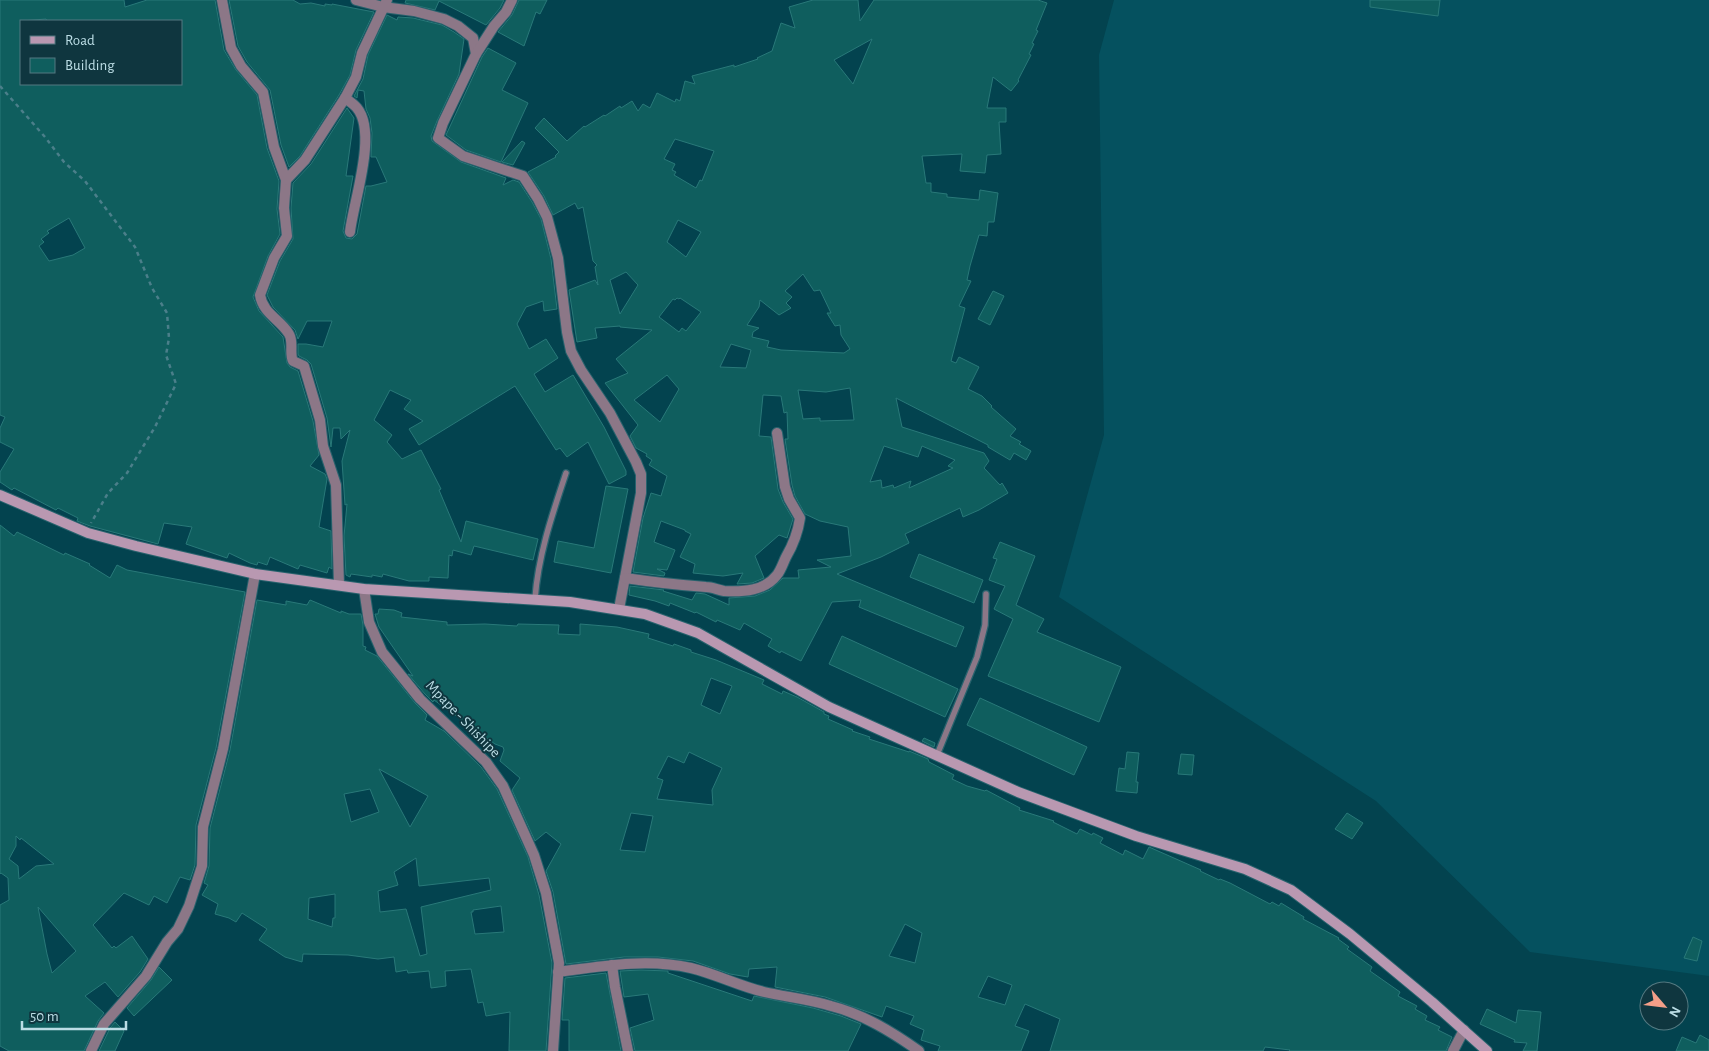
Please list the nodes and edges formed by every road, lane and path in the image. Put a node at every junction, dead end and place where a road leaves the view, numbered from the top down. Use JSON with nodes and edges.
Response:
{"nodes":[{"id":1,"x":222,"y":0,"type":"edge"},
{"id":2,"x":356,"y":0,"type":"edge"},
{"id":3,"x":512,"y":0,"type":"edge"},
{"id":4,"x":385,"y":3,"type":"edge"},
{"id":5,"x":476,"y":54,"type":"junction"},
{"id":6,"x":0,"y":86,"type":"edge"},
{"id":7,"x":345,"y":98,"type":"junction"},
{"id":8,"x":286,"y":180,"type":"junction"},
{"id":9,"x":350,"y":232,"type":"dead end"},
{"id":10,"x":777,"y":434,"type":"dead end"},
{"id":11,"x":566,"y":473,"type":"dead end"},
{"id":12,"x":0,"y":495,"type":"edge"},
{"id":13,"x":88,"y":533,"type":"junction"},
{"id":14,"x":255,"y":574,"type":"junction"},
{"id":15,"x":625,"y":578,"type":"junction"},
{"id":16,"x":339,"y":585,"type":"junction"},
{"id":17,"x":364,"y":589,"type":"junction"},
{"id":18,"x":986,"y":594,"type":"dead end"},
{"id":19,"x":535,"y":599,"type":"junction"},
{"id":20,"x":619,"y":609,"type":"junction"},
{"id":21,"x":937,"y":755,"type":"junction"},
{"id":22,"x":612,"y":965,"type":"junction"},
{"id":23,"x":558,"y":972,"type":"junction"},
{"id":24,"x":1464,"y":1030,"type":"junction"},
{"id":25,"x":91,"y":1051,"type":"edge"},
{"id":26,"x":553,"y":1051,"type":"edge"},
{"id":27,"x":628,"y":1051,"type":"edge"},
{"id":28,"x":919,"y":1051,"type":"edge"},
{"id":29,"x":1453,"y":1051,"type":"edge"},
{"id":30,"x":1487,"y":1051,"type":"edge"}],
"edges":[{"from":1,"to":8,"type":"street"},
{"from":2,"to":4,"type":"street"},
{"from":3,"to":5,"type":"street"},
{"from":4,"to":5,"type":"street"},
{"from":4,"to":7,"type":"street"},
{"from":5,"to":15,"type":"street"},
{"from":6,"to":13,"type":"path"},
{"from":7,"to":8,"type":"street"},
{"from":7,"to":9,"type":"street"},
{"from":8,"to":16,"type":"street"},
{"from":10,"to":15,"type":"street"},
{"from":11,"to":19,"type":"lane"},
{"from":12,"to":13,"type":"street"},
{"from":13,"to":14,"type":"street"},
{"from":14,"to":16,"type":"street"},
{"from":14,"to":25,"type":"street"},
{"from":15,"to":20,"type":"street"},
{"from":16,"to":17,"type":"street"},
{"from":17,"to":19,"type":"street"},
{"from":17,"to":23,"type":"street","name":"Mpape - Shishipe"},
{"from":18,"to":21,"type":"lane"},
{"from":19,"to":20,"type":"street"},
{"from":20,"to":21,"type":"street"},
{"from":21,"to":24,"type":"street"},
{"from":22,"to":23,"type":"street"},
{"from":22,"to":27,"type":"street"},
{"from":22,"to":28,"type":"street"},
{"from":23,"to":26,"type":"street","name":"Mpape - Shishipe"},
{"from":24,"to":29,"type":"street"},
{"from":24,"to":30,"type":"street"}]}
